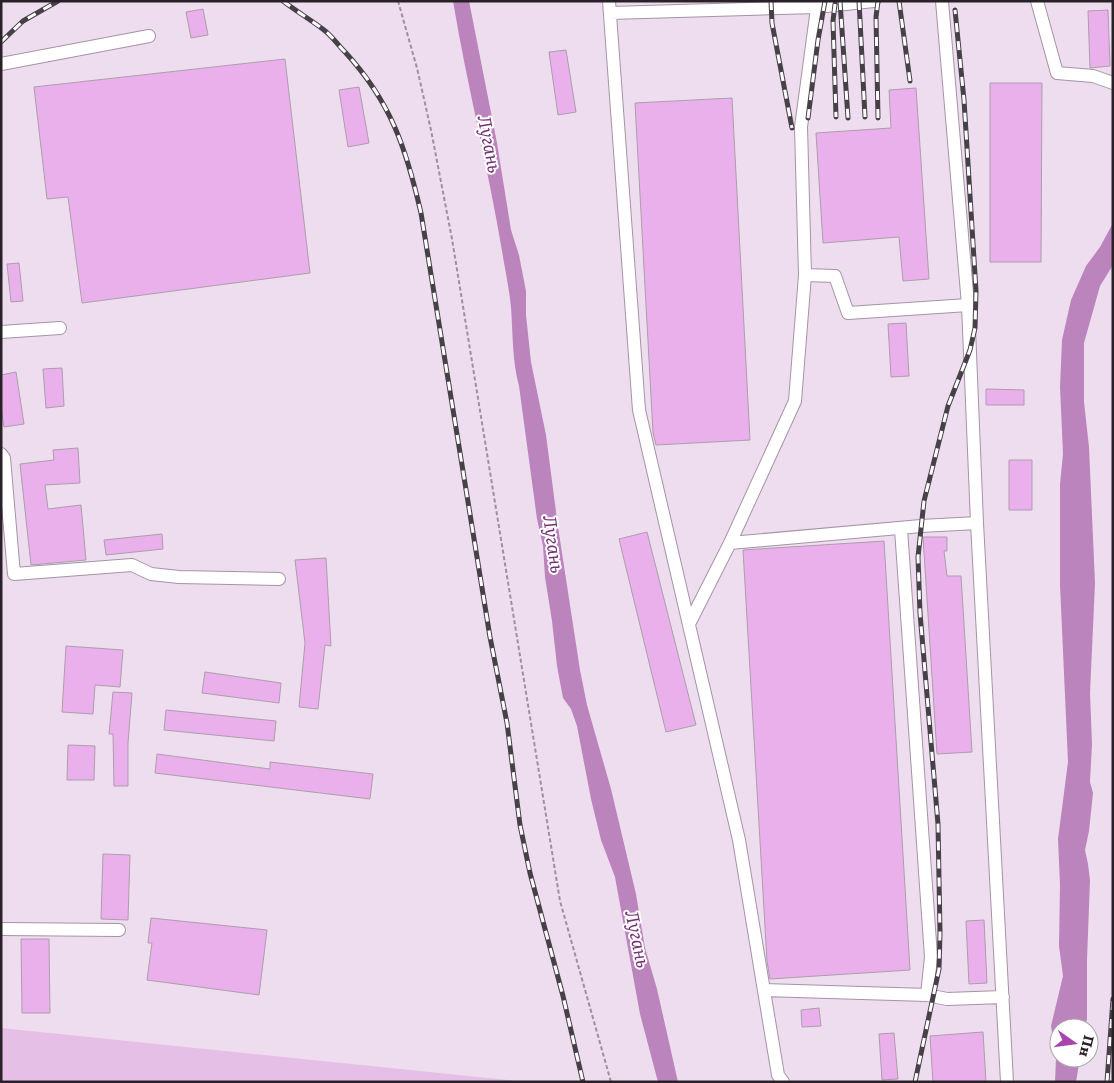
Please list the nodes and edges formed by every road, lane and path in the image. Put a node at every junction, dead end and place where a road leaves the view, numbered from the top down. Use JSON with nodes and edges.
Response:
{"nodes":[{"id":1,"x":398,"y":1,"type":"edge"},
{"id":2,"x":874,"y":1,"type":"edge"},
{"id":3,"x":942,"y":1,"type":"edge"},
{"id":4,"x":1037,"y":1,"type":"edge"},
{"id":5,"x":817,"y":4,"type":"edge"},
{"id":6,"x":610,"y":7,"type":"edge"},
{"id":7,"x":149,"y":36,"type":"dead end"},
{"id":8,"x":1,"y":64,"type":"edge"},
{"id":9,"x":1113,"y":83,"type":"edge"},
{"id":10,"x":805,"y":275,"type":"junction"},
{"id":11,"x":968,"y":305,"type":"junction"},
{"id":12,"x":60,"y":328,"type":"dead end"},
{"id":13,"x":1,"y":332,"type":"edge"},
{"id":14,"x":1,"y":454,"type":"edge"},
{"id":15,"x":977,"y":523,"type":"junction"},
{"id":16,"x":901,"y":529,"type":"junction"},
{"id":17,"x":730,"y":543,"type":"junction"},
{"id":18,"x":280,"y":579,"type":"dead end"},
{"id":19,"x":689,"y":624,"type":"junction"},
{"id":20,"x":1,"y":929,"type":"edge"},
{"id":21,"x":119,"y":930,"type":"dead end"},
{"id":22,"x":764,"y":990,"type":"junction"},
{"id":23,"x":927,"y":995,"type":"junction"},
{"id":24,"x":1002,"y":997,"type":"junction"},
{"id":25,"x":611,"y":1082,"type":"edge"},
{"id":26,"x":782,"y":1082,"type":"edge"},
{"id":27,"x":1007,"y":1082,"type":"edge"}],
"edges":[{"from":1,"to":25,"type":"path"},
{"from":2,"to":5,"type":"lane"},
{"from":3,"to":11,"type":"lane"},
{"from":4,"to":9,"type":"lane"},
{"from":5,"to":6,"type":"lane"},
{"from":5,"to":10,"type":"lane"},
{"from":6,"to":19,"type":"lane"},
{"from":7,"to":8,"type":"lane"},
{"from":10,"to":11,"type":"lane"},
{"from":10,"to":17,"type":"lane"},
{"from":11,"to":15,"type":"lane"},
{"from":12,"to":13,"type":"lane"},
{"from":14,"to":18,"type":"lane"},
{"from":15,"to":16,"type":"lane"},
{"from":15,"to":24,"type":"lane"},
{"from":16,"to":17,"type":"lane"},
{"from":16,"to":23,"type":"lane"},
{"from":17,"to":19,"type":"lane"},
{"from":19,"to":22,"type":"lane"},
{"from":20,"to":21,"type":"lane"},
{"from":22,"to":23,"type":"lane"},
{"from":22,"to":26,"type":"lane"},
{"from":23,"to":24,"type":"lane"},
{"from":24,"to":27,"type":"lane"}]}
